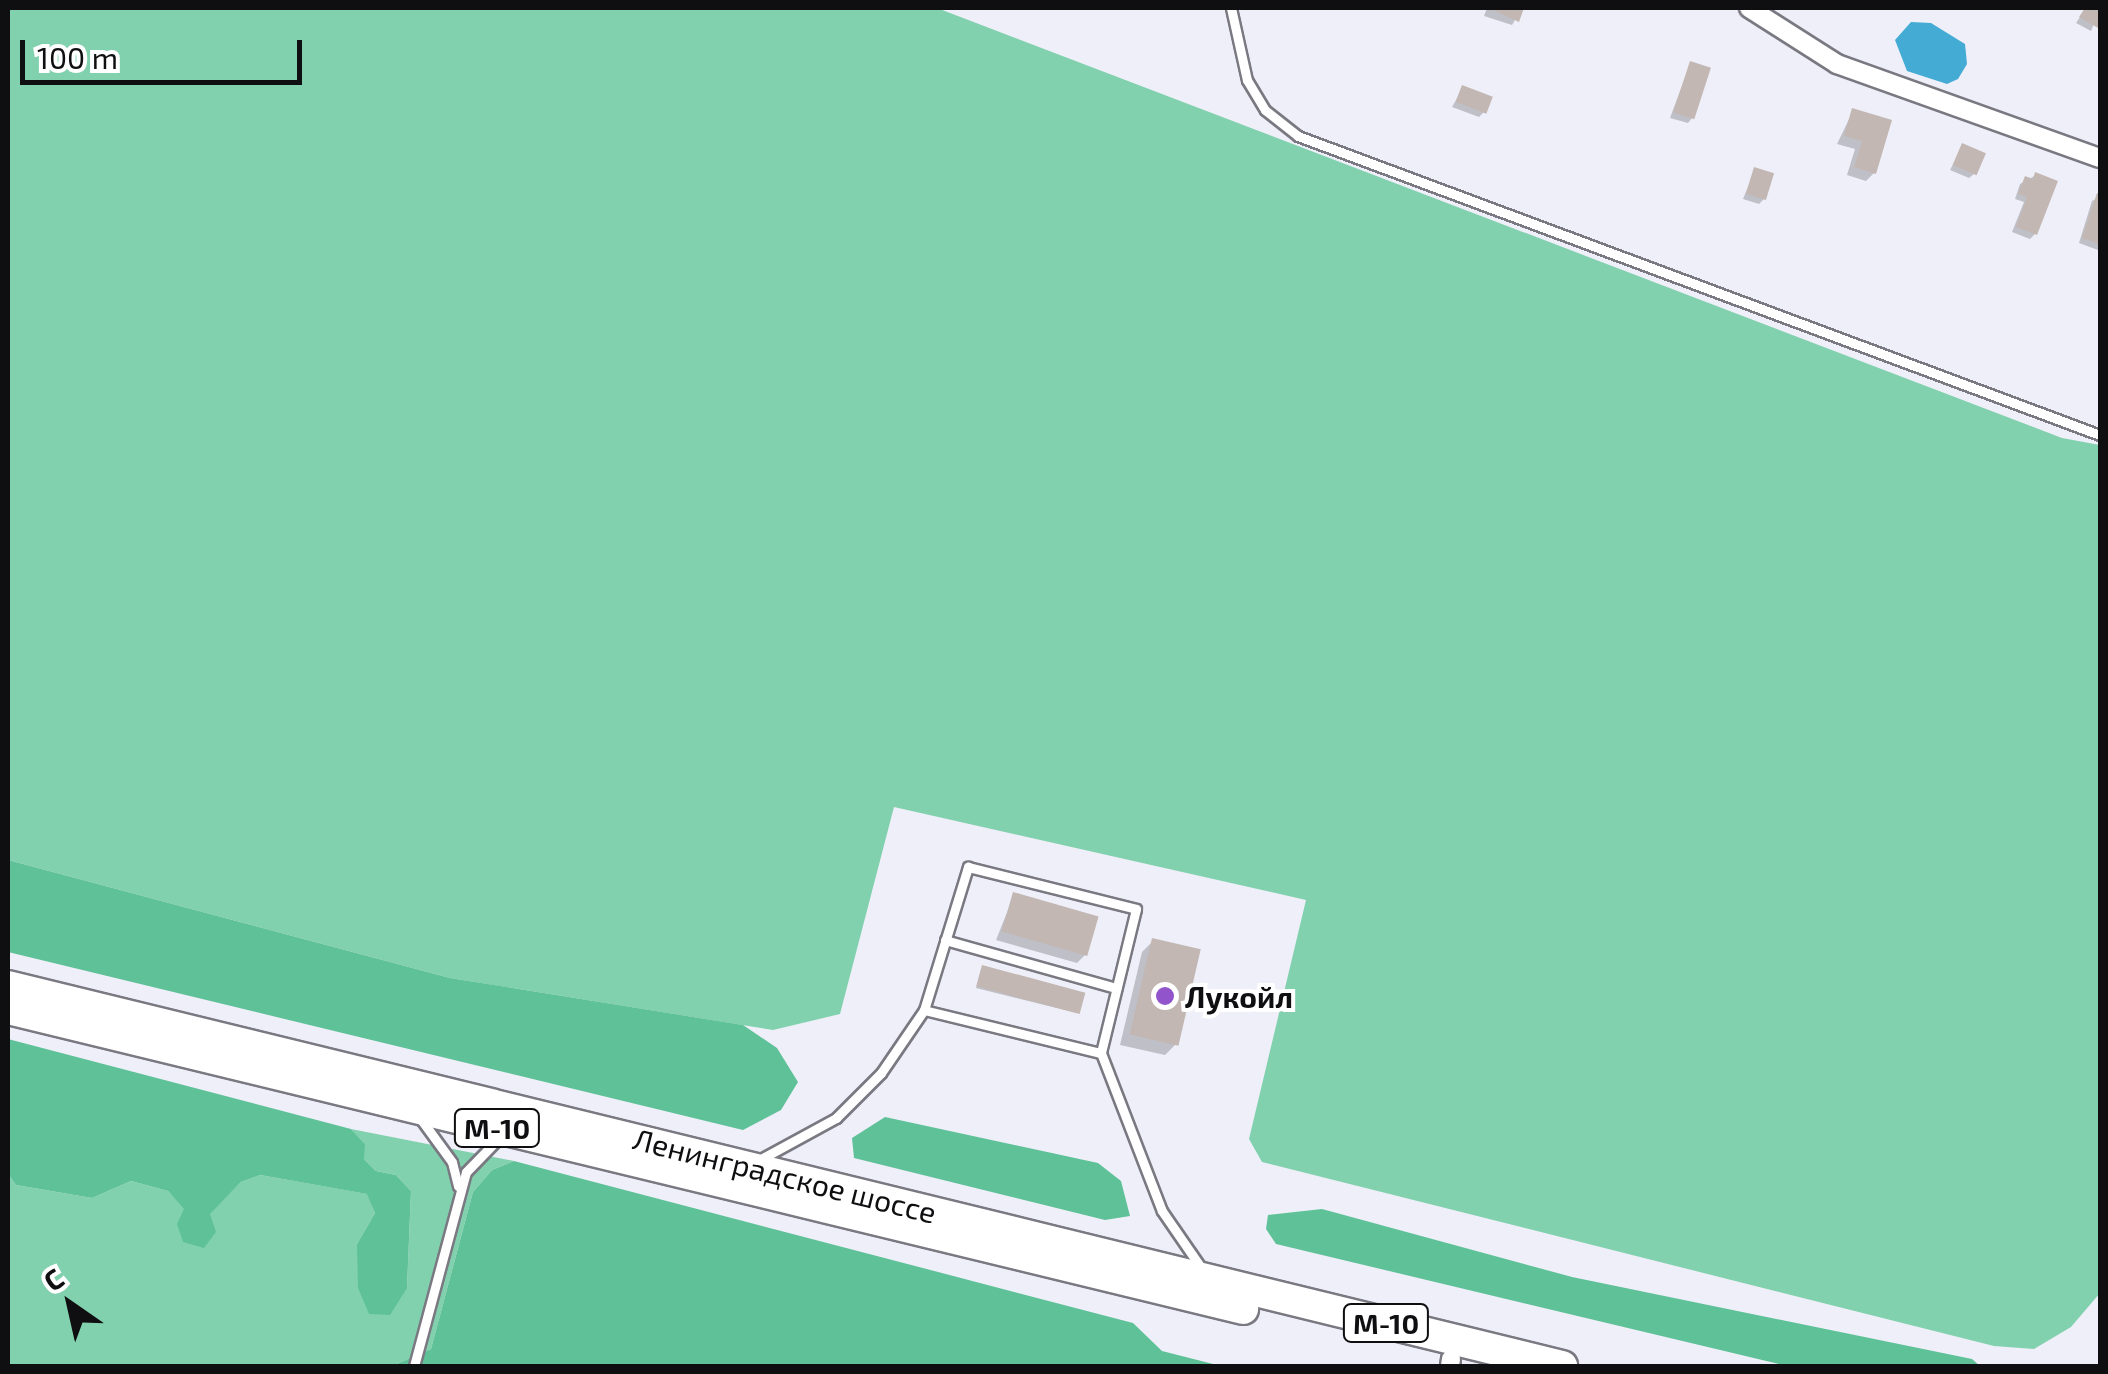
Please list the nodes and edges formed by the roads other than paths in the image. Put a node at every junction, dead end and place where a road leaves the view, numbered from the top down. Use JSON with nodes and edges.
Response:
{"nodes":[{"id":1,"x":1231,"y":8,"type":"edge"},
{"id":2,"x":1748,"y":8,"type":"edge"},
{"id":3,"x":2100,"y":158,"type":"edge"},
{"id":4,"x":2100,"y":435,"type":"edge"},
{"id":5,"x":945,"y":940,"type":"junction"},
{"id":6,"x":8,"y":986,"type":"edge"},
{"id":7,"x":1116,"y":988,"type":"junction"},
{"id":8,"x":8,"y":1008,"type":"edge"},
{"id":9,"x":924,"y":1010,"type":"junction"},
{"id":10,"x":1101,"y":1053,"type":"junction"},
{"id":11,"x":408,"y":1106,"type":"junction"},
{"id":12,"x":512,"y":1131,"type":"junction"},
{"id":13,"x":746,"y":1165,"type":"junction"},
{"id":14,"x":459,"y":1199,"type":"junction"},
{"id":15,"x":1210,"y":1280,"type":"junction"},
{"id":16,"x":1460,"y":1364,"type":"edge"},
{"id":17,"x":414,"y":1366,"type":"edge"},
{"id":18,"x":1562,"y":1366,"type":"edge"}],
"edges":[{"from":1,"to":4,"type":"lane"},
{"from":2,"to":3,"type":"street"},
{"from":5,"to":7,"type":"lane"},
{"from":5,"to":7,"type":"lane"},
{"from":5,"to":9,"type":"lane"},
{"from":6,"to":13,"type":"highway","name":"Ленинградское шоссе","number":"М-10"},
{"from":7,"to":10,"type":"lane"},
{"from":8,"to":11,"type":"highway","name":"Ленинградское шоссе","number":"М-10"},
{"from":9,"to":10,"type":"lane"},
{"from":9,"to":13,"type":"lane"},
{"from":10,"to":15,"type":"lane"},
{"from":11,"to":12,"type":"highway","name":"Ленинградское шоссе","number":"М-10"},
{"from":11,"to":14,"type":"lane"},
{"from":12,"to":14,"type":"lane"},
{"from":12,"to":16,"type":"highway","name":"Ленинградское шоссе","number":"М-10"},
{"from":13,"to":15,"type":"highway","name":"Ленинградское шоссе","number":"М-10"},
{"from":14,"to":17,"type":"lane"},
{"from":15,"to":18,"type":"highway","name":"Ленинградское шоссе","number":"М-10"}]}
